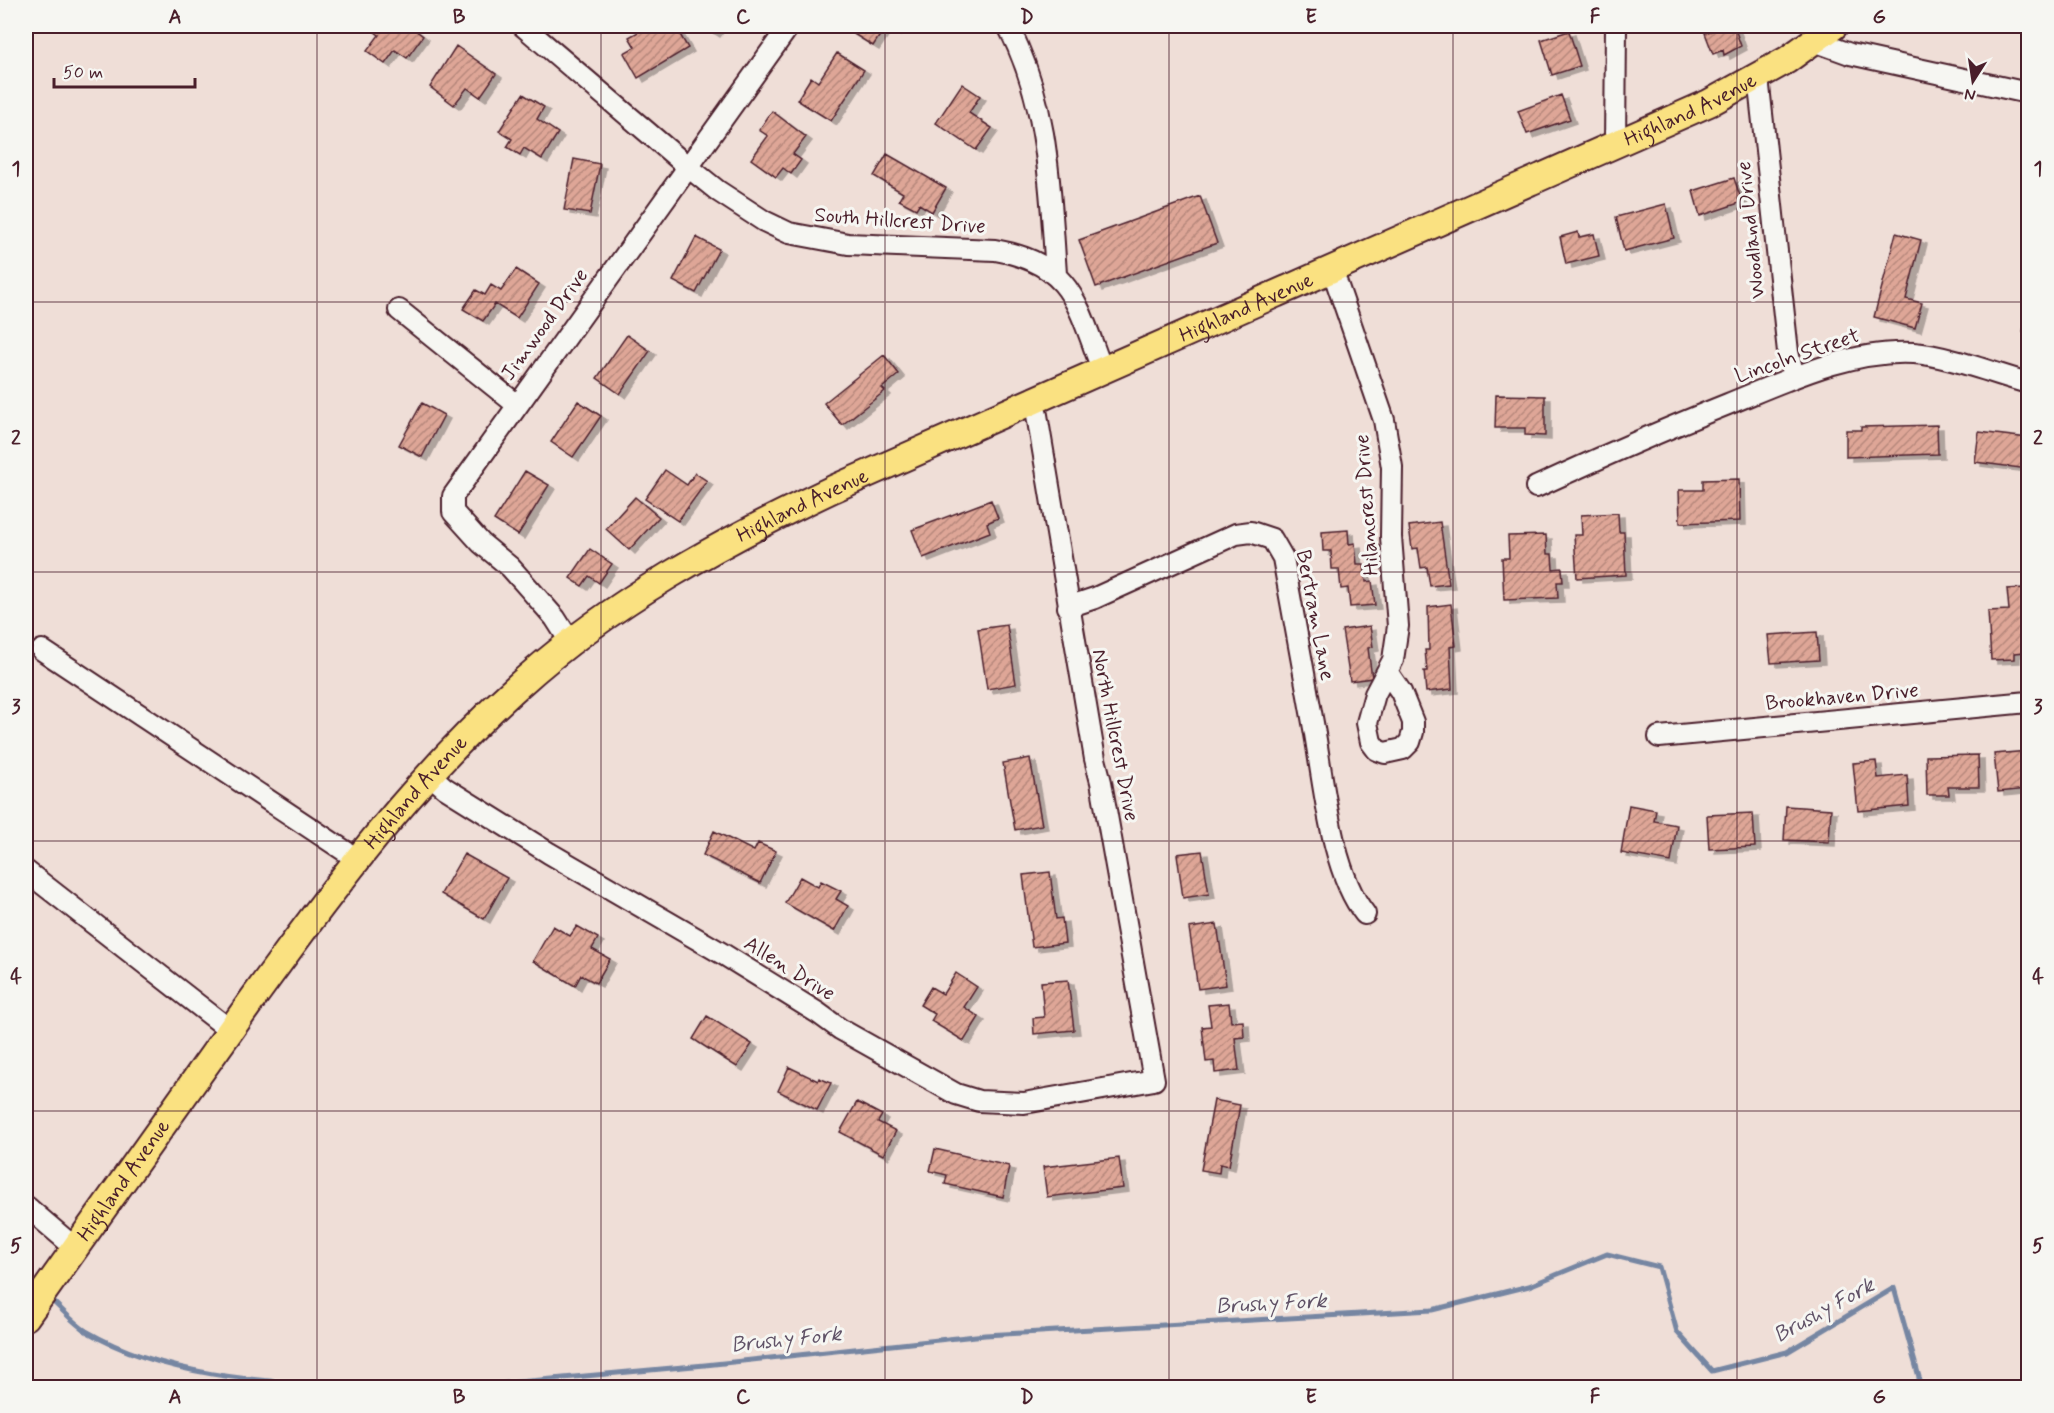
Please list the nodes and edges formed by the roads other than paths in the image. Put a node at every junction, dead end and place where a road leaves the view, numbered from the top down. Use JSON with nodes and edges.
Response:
{"nodes":[{"id":1,"x":523,"y":26,"type":"edge"},
{"id":2,"x":789,"y":26,"type":"edge"},
{"id":3,"x":1008,"y":26,"type":"edge"},
{"id":4,"x":1616,"y":26,"type":"edge"},
{"id":5,"x":1824,"y":33,"type":"edge"},
{"id":6,"x":1758,"y":78,"type":"junction"},
{"id":7,"x":2028,"y":93,"type":"edge"},
{"id":8,"x":1615,"y":146,"type":"junction"},
{"id":9,"x":687,"y":166,"type":"junction"},
{"id":10,"x":1332,"y":269,"type":"junction"},
{"id":11,"x":1056,"y":274,"type":"junction"},
{"id":12,"x":399,"y":310,"type":"dead end"},
{"id":13,"x":1102,"y":369,"type":"junction"},
{"id":14,"x":1794,"y":377,"type":"junction"},
{"id":15,"x":2028,"y":383,"type":"edge"},
{"id":16,"x":1031,"y":399,"type":"junction"},
{"id":17,"x":516,"y":404,"type":"junction"},
{"id":18,"x":1536,"y":487,"type":"dead end"},
{"id":19,"x":1068,"y":607,"type":"junction"},
{"id":20,"x":571,"y":643,"type":"junction"},
{"id":21,"x":42,"y":650,"type":"dead end"},
{"id":22,"x":1388,"y":673,"type":"dead end"},
{"id":23,"x":2028,"y":702,"type":"edge"},
{"id":24,"x":1659,"y":737,"type":"dead end"},
{"id":25,"x":429,"y":774,"type":"junction"},
{"id":26,"x":357,"y":859,"type":"junction"},
{"id":27,"x":26,"y":871,"type":"edge"},
{"id":28,"x":1365,"y":914,"type":"dead end"},
{"id":29,"x":230,"y":1030,"type":"junction"},
{"id":30,"x":1154,"y":1080,"type":"joint"},
{"id":31,"x":26,"y":1206,"type":"edge"},
{"id":32,"x":74,"y":1247,"type":"junction"},
{"id":33,"x":26,"y":1317,"type":"edge"}],
"edges":[{"from":1,"to":9,"type":"street","name":"South Hillcrest Drive"},
{"from":2,"to":9,"type":"street","name":"Jimwood Drive"},
{"from":3,"to":11,"type":"street"},
{"from":4,"to":8,"type":"street"},
{"from":5,"to":6,"type":"main road","name":"Highland Avenue"},
{"from":5,"to":7,"type":"street"},
{"from":6,"to":8,"type":"main road","name":"Highland Avenue"},
{"from":6,"to":14,"type":"street","name":"Woodland Drive"},
{"from":8,"to":10,"type":"main road","name":"Highland Avenue"},
{"from":9,"to":11,"type":"street","name":"South Hillcrest Drive"},
{"from":9,"to":17,"type":"street","name":"Jimwood Drive"},
{"from":10,"to":13,"type":"main road","name":"Highland Avenue"},
{"from":10,"to":22,"type":"street","name":"Hilancrest Drive"},
{"from":11,"to":13,"type":"street","name":"South Hillcrest Drive"},
{"from":12,"to":17,"type":"street"},
{"from":13,"to":16,"type":"main road","name":"Highland Avenue"},
{"from":14,"to":15,"type":"street","name":"Lincoln Street"},
{"from":14,"to":18,"type":"street","name":"Lincoln Street"},
{"from":16,"to":19,"type":"street","name":"North Hillcrest Drive"},
{"from":16,"to":20,"type":"main road","name":"Highland Avenue"},
{"from":17,"to":20,"type":"street","name":"Jimwood Drive"},
{"from":19,"to":28,"type":"street","name":"Bertram Lane"},
{"from":19,"to":30,"type":"street","name":"North Hillcrest Drive"},
{"from":20,"to":25,"type":"main road","name":"Highland Avenue"},
{"from":21,"to":26,"type":"street"},
{"from":23,"to":24,"type":"street","name":"Brookhaven Drive"},
{"from":25,"to":26,"type":"main road","name":"Highland Avenue"},
{"from":25,"to":30,"type":"street","name":"Allen Drive"},
{"from":26,"to":29,"type":"main road","name":"Highland Avenue"},
{"from":27,"to":29,"type":"street"},
{"from":29,"to":32,"type":"main road","name":"Highland Avenue"},
{"from":31,"to":32,"type":"street"},
{"from":32,"to":33,"type":"main road","name":"Highland Avenue"}]}
